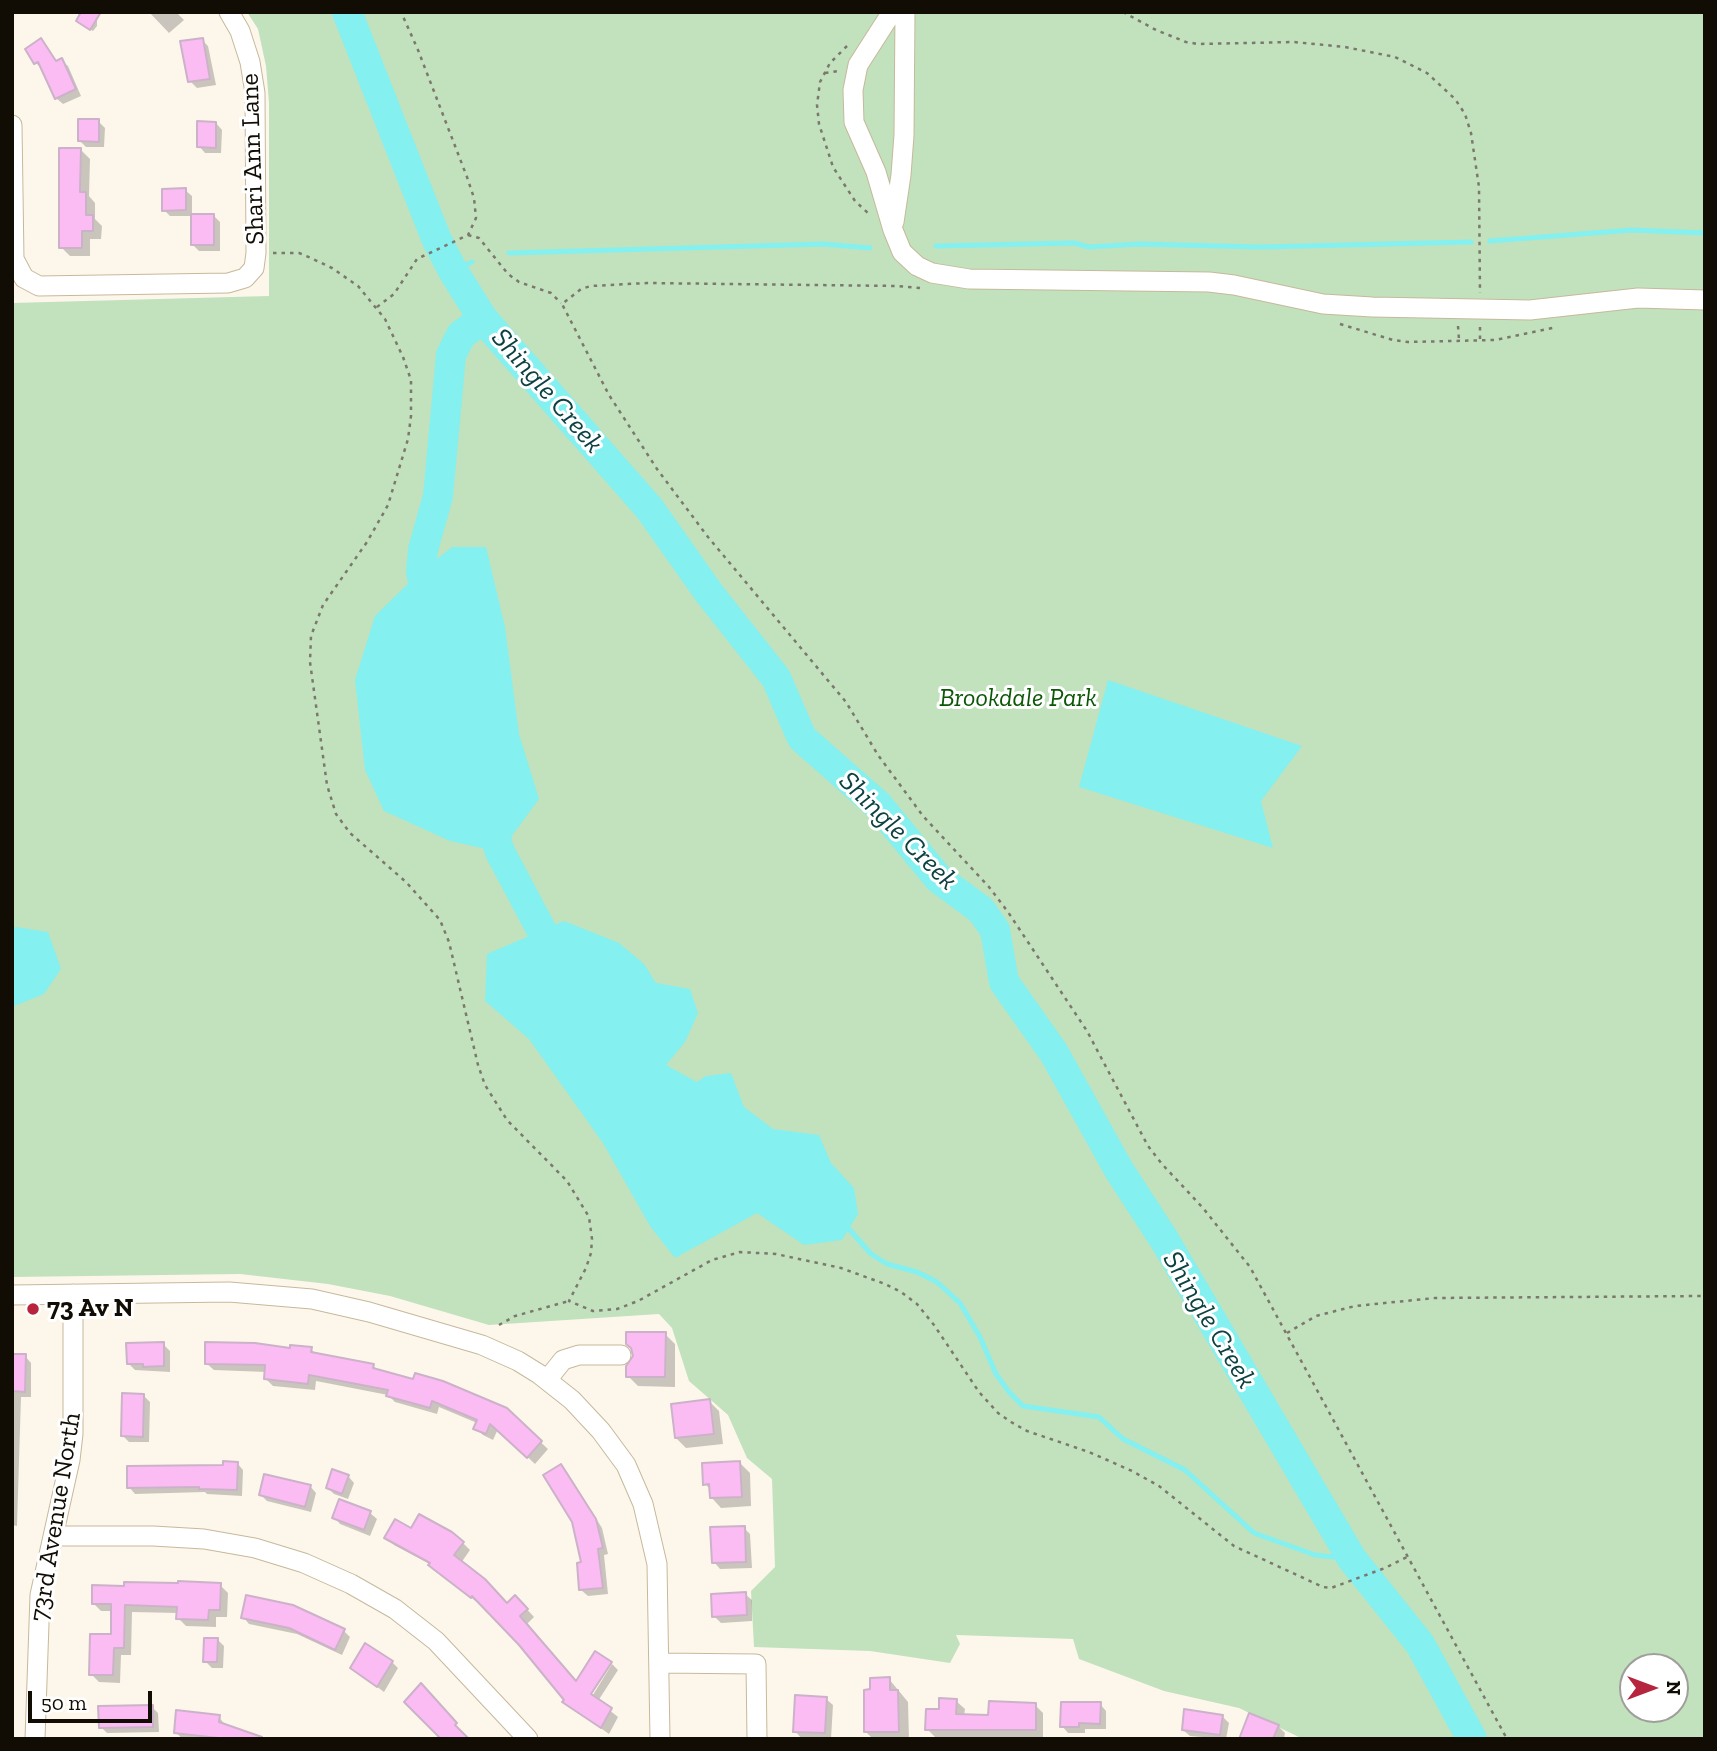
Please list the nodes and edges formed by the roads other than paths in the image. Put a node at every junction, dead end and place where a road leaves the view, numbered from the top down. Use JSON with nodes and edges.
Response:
{"nodes":[{"id":1,"x":229,"y":12,"type":"edge"},
{"id":2,"x":892,"y":12,"type":"edge"},
{"id":3,"x":905,"y":12,"type":"edge"},
{"id":4,"x":873,"y":42,"type":"junction"},
{"id":5,"x":905,"y":50,"type":"junction"},
{"id":6,"x":12,"y":125,"type":"edge"},
{"id":7,"x":903,"y":148,"type":"junction"},
{"id":8,"x":870,"y":158,"type":"junction"},
{"id":9,"x":893,"y":230,"type":"junction"},
{"id":10,"x":1705,"y":300,"type":"edge"},
{"id":11,"x":73,"y":1294,"type":"junction"},
{"id":12,"x":12,"y":1295,"type":"edge"},
{"id":13,"x":621,"y":1355,"type":"dead end"},
{"id":14,"x":547,"y":1380,"type":"junction"},
{"id":15,"x":53,"y":1536,"type":"junction"},
{"id":16,"x":660,"y":1664,"type":"junction"},
{"id":17,"x":35,"y":1739,"type":"edge"},
{"id":18,"x":528,"y":1739,"type":"edge"},
{"id":19,"x":660,"y":1739,"type":"edge"},
{"id":20,"x":757,"y":1739,"type":"edge"}],
"edges":[{"from":1,"to":6,"type":"street","name":"Shari Ann Lane"},
{"from":2,"to":4,"type":"street"},
{"from":3,"to":5,"type":"street"},
{"from":4,"to":5,"type":"street"},
{"from":4,"to":8,"type":"street"},
{"from":5,"to":7,"type":"street"},
{"from":7,"to":8,"type":"street"},
{"from":7,"to":9,"type":"street"},
{"from":8,"to":9,"type":"street"},
{"from":9,"to":10,"type":"street"},
{"from":11,"to":12,"type":"street"},
{"from":11,"to":14,"type":"street"},
{"from":11,"to":15,"type":"street","name":"73rd Avenue North"},
{"from":13,"to":14,"type":"street"},
{"from":14,"to":16,"type":"street"},
{"from":15,"to":17,"type":"street","name":"73rd Avenue North"},
{"from":15,"to":18,"type":"street"},
{"from":16,"to":19,"type":"street"},
{"from":16,"to":20,"type":"street"}]}
